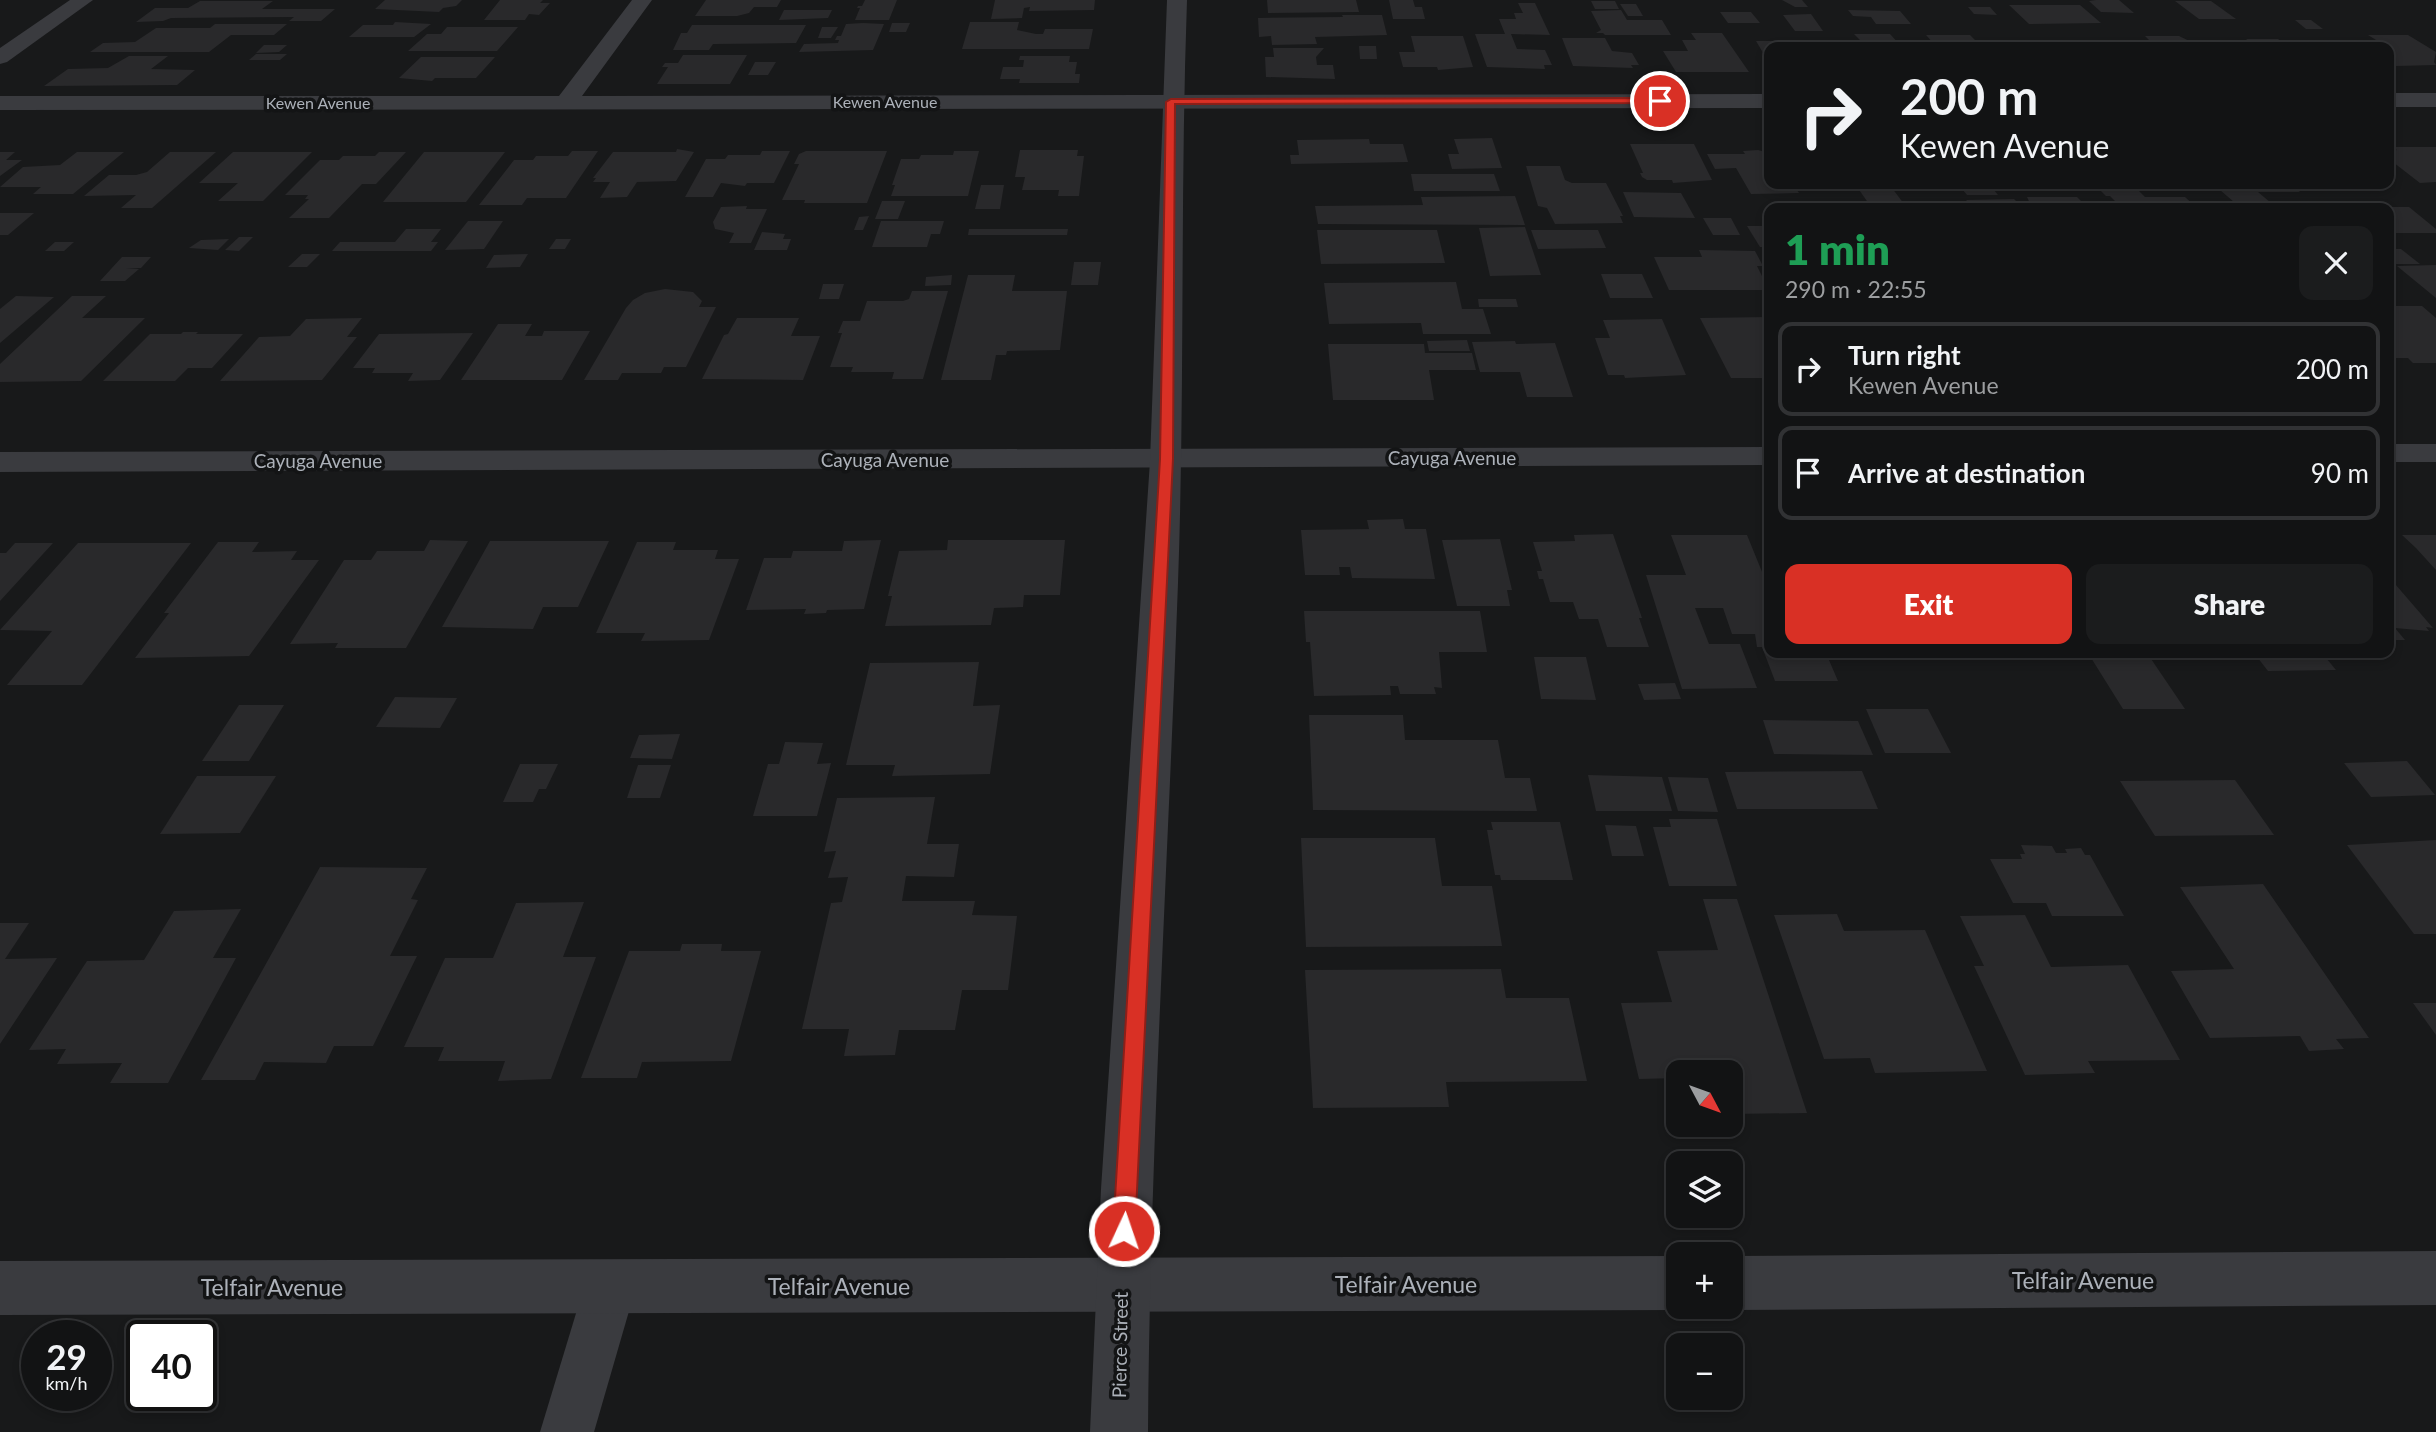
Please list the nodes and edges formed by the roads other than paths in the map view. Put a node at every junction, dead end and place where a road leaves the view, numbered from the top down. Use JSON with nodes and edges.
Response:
{"nodes":[{"id":1,"x":83,"y":0,"type":"edge"},
{"id":2,"x":642,"y":0,"type":"edge"},
{"id":3,"x":1177,"y":0,"type":"edge"},
{"id":4,"x":0,"y":58,"type":"edge"},
{"id":5,"x":2394,"y":100,"type":"edge"},
{"id":6,"x":2436,"y":100,"type":"edge"},
{"id":7,"x":1764,"y":101,"type":"edge"},
{"id":8,"x":566,"y":102,"type":"junction"},
{"id":9,"x":1171,"y":102,"type":"junction"},
{"id":10,"x":0,"y":103,"type":"edge"},
{"id":11,"x":2394,"y":453,"type":"edge"},
{"id":12,"x":2436,"y":453,"type":"edge"},
{"id":13,"x":1764,"y":456,"type":"edge"},
{"id":14,"x":1166,"y":459,"type":"junction"},
{"id":15,"x":0,"y":462,"type":"edge"},
{"id":16,"x":2436,"y":1278,"type":"edge"},
{"id":17,"x":1666,"y":1283,"type":"edge"},
{"id":18,"x":1743,"y":1283,"type":"edge"},
{"id":19,"x":610,"y":1287,"type":"junction"},
{"id":20,"x":1121,"y":1287,"type":"junction"},
{"id":21,"x":0,"y":1288,"type":"edge"},
{"id":22,"x":567,"y":1432,"type":"edge"},
{"id":23,"x":1119,"y":1432,"type":"edge"}],
"edges":[{"from":1,"to":4,"type":"street"},
{"from":2,"to":8,"type":"street"},
{"from":3,"to":9,"type":"street","name":"Pierce Street"},
{"from":5,"to":6,"type":"street"},
{"from":7,"to":9,"type":"street","name":"Kewen Avenue"},
{"from":8,"to":9,"type":"street","name":"Kewen Avenue"},
{"from":8,"to":10,"type":"street","name":"Kewen Avenue"},
{"from":9,"to":14,"type":"street","name":"Pierce Street"},
{"from":11,"to":12,"type":"street"},
{"from":13,"to":14,"type":"street","name":"Cayuga Avenue"},
{"from":14,"to":15,"type":"street","name":"Cayuga Avenue"},
{"from":14,"to":20,"type":"street","name":"Pierce Street"},
{"from":16,"to":18,"type":"street","name":"Telfair Avenue"},
{"from":17,"to":20,"type":"street","name":"Telfair Avenue"},
{"from":19,"to":20,"type":"street","name":"Telfair Avenue"},
{"from":19,"to":21,"type":"street","name":"Telfair Avenue"},
{"from":19,"to":22,"type":"lane"},
{"from":20,"to":23,"type":"street","name":"Pierce Street"}]}
